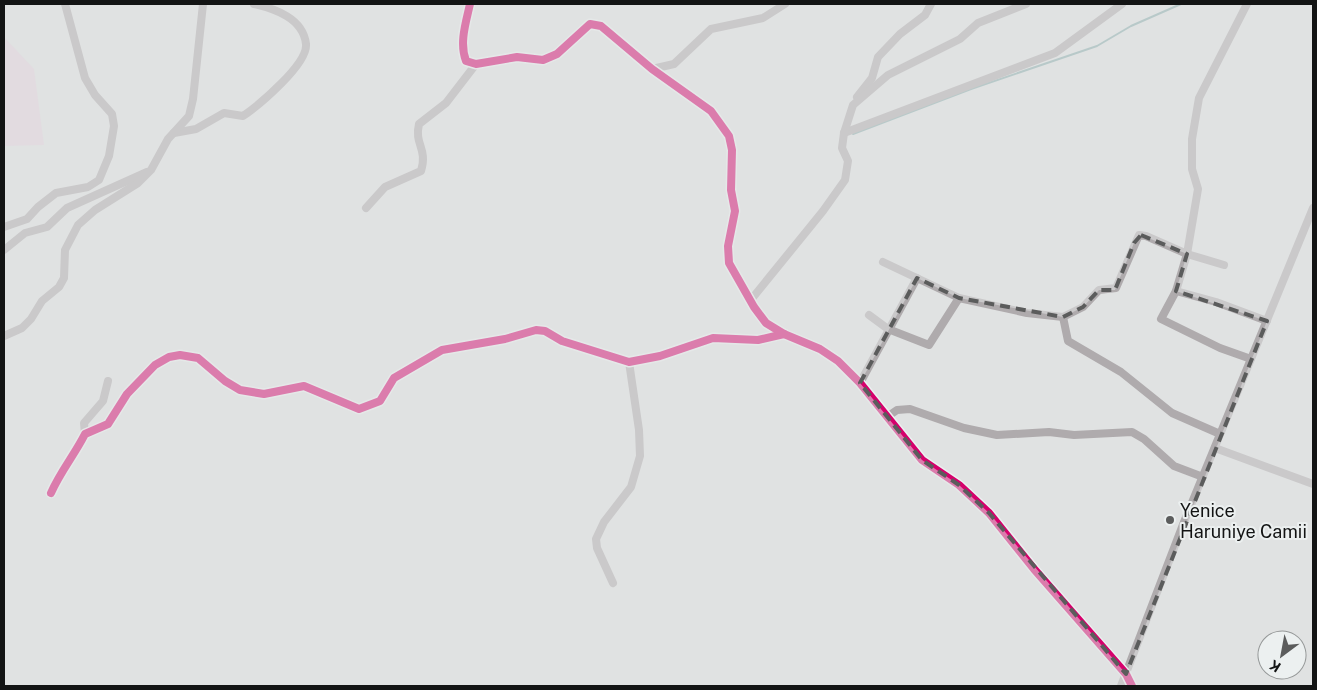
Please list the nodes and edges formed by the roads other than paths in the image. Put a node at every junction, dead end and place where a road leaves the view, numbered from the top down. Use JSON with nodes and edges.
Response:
{"nodes":[{"id":1,"x":66,"y":4,"type":"edge"},
{"id":2,"x":203,"y":4,"type":"edge"},
{"id":3,"x":254,"y":4,"type":"edge"},
{"id":4,"x":470,"y":4,"type":"edge"},
{"id":5,"x":785,"y":4,"type":"edge"},
{"id":6,"x":931,"y":4,"type":"edge"},
{"id":7,"x":1026,"y":4,"type":"edge"},
{"id":8,"x":1122,"y":4,"type":"edge"},
{"id":9,"x":1247,"y":4,"type":"edge"},
{"id":10,"x":476,"y":64,"type":"junction"},
{"id":11,"x":652,"y":69,"type":"junction"},
{"id":12,"x":853,"y":105,"type":"junction"},
{"id":13,"x":174,"y":133,"type":"junction"},
{"id":14,"x":844,"y":133,"type":"junction"},
{"id":15,"x":151,"y":170,"type":"junction"},
{"id":16,"x":366,"y":208,"type":"dead end"},
{"id":17,"x":1313,"y":208,"type":"edge"},
{"id":18,"x":4,"y":227,"type":"edge"},
{"id":19,"x":4,"y":250,"type":"edge"},
{"id":20,"x":1187,"y":254,"type":"junction"},
{"id":21,"x":884,"y":262,"type":"dead end"},
{"id":22,"x":1224,"y":266,"type":"dead end"},
{"id":23,"x":917,"y":278,"type":"junction"},
{"id":24,"x":1176,"y":291,"type":"junction"},
{"id":25,"x":959,"y":298,"type":"junction"},
{"id":26,"x":750,"y":301,"type":"junction"},
{"id":27,"x":869,"y":316,"type":"dead end"},
{"id":28,"x":1063,"y":317,"type":"junction"},
{"id":29,"x":1267,"y":321,"type":"junction"},
{"id":30,"x":888,"y":329,"type":"junction"},
{"id":31,"x":784,"y":334,"type":"junction"},
{"id":32,"x":4,"y":336,"type":"edge"},
{"id":33,"x":1252,"y":359,"type":"junction"},
{"id":34,"x":628,"y":362,"type":"junction"},
{"id":35,"x":108,"y":381,"type":"dead end"},
{"id":36,"x":860,"y":383,"type":"junction"},
{"id":37,"x":887,"y":417,"type":"junction"},
{"id":38,"x":85,"y":434,"type":"junction"},
{"id":39,"x":1220,"y":434,"type":"junction"},
{"id":40,"x":1215,"y":448,"type":"junction"},
{"id":41,"x":1203,"y":477,"type":"junction"},
{"id":42,"x":1313,"y":484,"type":"edge"},
{"id":43,"x":51,"y":493,"type":"dead end"},
{"id":44,"x":613,"y":583,"type":"dead end"},
{"id":45,"x":1126,"y":674,"type":"junction"},
{"id":46,"x":1121,"y":686,"type":"edge"},
{"id":47,"x":1132,"y":686,"type":"edge"}],
"edges":[{"from":1,"to":18,"type":"street"},
{"from":2,"to":13,"type":"street"},
{"from":3,"to":13,"type":"street"},
{"from":4,"to":10,"type":"street"},
{"from":5,"to":11,"type":"street"},
{"from":6,"to":12,"type":"street"},
{"from":7,"to":12,"type":"street"},
{"from":8,"to":14,"type":"street"},
{"from":9,"to":20,"type":"street"},
{"from":10,"to":11,"type":"street"},
{"from":10,"to":16,"type":"street"},
{"from":11,"to":26,"type":"street"},
{"from":12,"to":14,"type":"street"},
{"from":13,"to":15,"type":"street"},
{"from":14,"to":26,"type":"street"},
{"from":15,"to":19,"type":"street"},
{"from":15,"to":32,"type":"street"},
{"from":17,"to":29,"type":"street"},
{"from":20,"to":22,"type":"street"},
{"from":20,"to":24,"type":"street"},
{"from":20,"to":28,"type":"street"},
{"from":21,"to":23,"type":"street"},
{"from":23,"to":25,"type":"street"},
{"from":23,"to":30,"type":"street"},
{"from":24,"to":29,"type":"street"},
{"from":24,"to":33,"type":"street"},
{"from":25,"to":28,"type":"street"},
{"from":25,"to":30,"type":"street"},
{"from":26,"to":31,"type":"street"},
{"from":27,"to":30,"type":"street"},
{"from":28,"to":39,"type":"street"},
{"from":29,"to":33,"type":"street"},
{"from":30,"to":36,"type":"street"},
{"from":31,"to":34,"type":"street"},
{"from":31,"to":36,"type":"street"},
{"from":33,"to":39,"type":"street"},
{"from":34,"to":38,"type":"street"},
{"from":34,"to":44,"type":"street"},
{"from":35,"to":38,"type":"street"},
{"from":36,"to":37,"type":"street"},
{"from":37,"to":41,"type":"street"},
{"from":37,"to":45,"type":"street"},
{"from":38,"to":43,"type":"street"},
{"from":39,"to":40,"type":"street"},
{"from":40,"to":41,"type":"street"},
{"from":40,"to":42,"type":"street"},
{"from":41,"to":45,"type":"street"},
{"from":45,"to":46,"type":"street"},
{"from":45,"to":47,"type":"street"}]}
